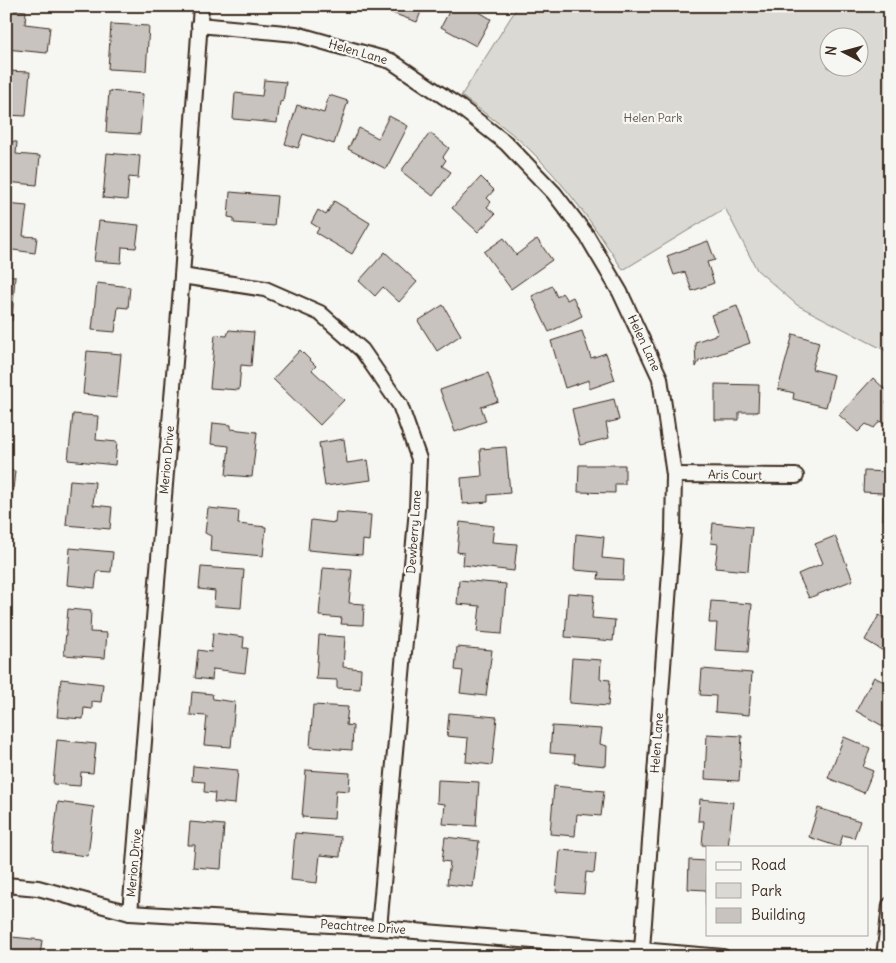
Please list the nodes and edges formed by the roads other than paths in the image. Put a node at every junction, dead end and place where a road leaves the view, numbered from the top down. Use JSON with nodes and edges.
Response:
{"nodes":[{"id":1,"x":201,"y":6,"type":"edge"},
{"id":2,"x":199,"y":25,"type":"junction"},
{"id":3,"x":182,"y":276,"type":"junction"},
{"id":4,"x":674,"y":474,"type":"junction"},
{"id":5,"x":796,"y":476,"type":"dead end"},
{"id":6,"x":6,"y":886,"type":"edge"},
{"id":7,"x":890,"y":905,"type":"edge"},
{"id":8,"x":130,"y":913,"type":"junction"},
{"id":9,"x":379,"y":928,"type":"junction"},
{"id":10,"x":642,"y":950,"type":"junction"},
{"id":11,"x":723,"y":957,"type":"edge"},
{"id":12,"x":884,"y":957,"type":"edge"}],
"edges":[{"from":1,"to":2,"type":"street","name":"Merion Drive"},
{"from":2,"to":3,"type":"street","name":"Merion Drive"},
{"from":2,"to":4,"type":"street","name":"Helen Lane"},
{"from":3,"to":8,"type":"street","name":"Merion Drive"},
{"from":3,"to":9,"type":"street","name":"Dewberry Lane"},
{"from":4,"to":5,"type":"street","name":"Aris Court"},
{"from":4,"to":10,"type":"street","name":"Helen Lane"},
{"from":6,"to":8,"type":"street","name":"Peachtree Drive"},
{"from":7,"to":12,"type":"street"},
{"from":8,"to":9,"type":"street","name":"Peachtree Drive"},
{"from":9,"to":10,"type":"street","name":"Peachtree Drive"},
{"from":10,"to":11,"type":"street","name":"Peachtree Drive"}]}
